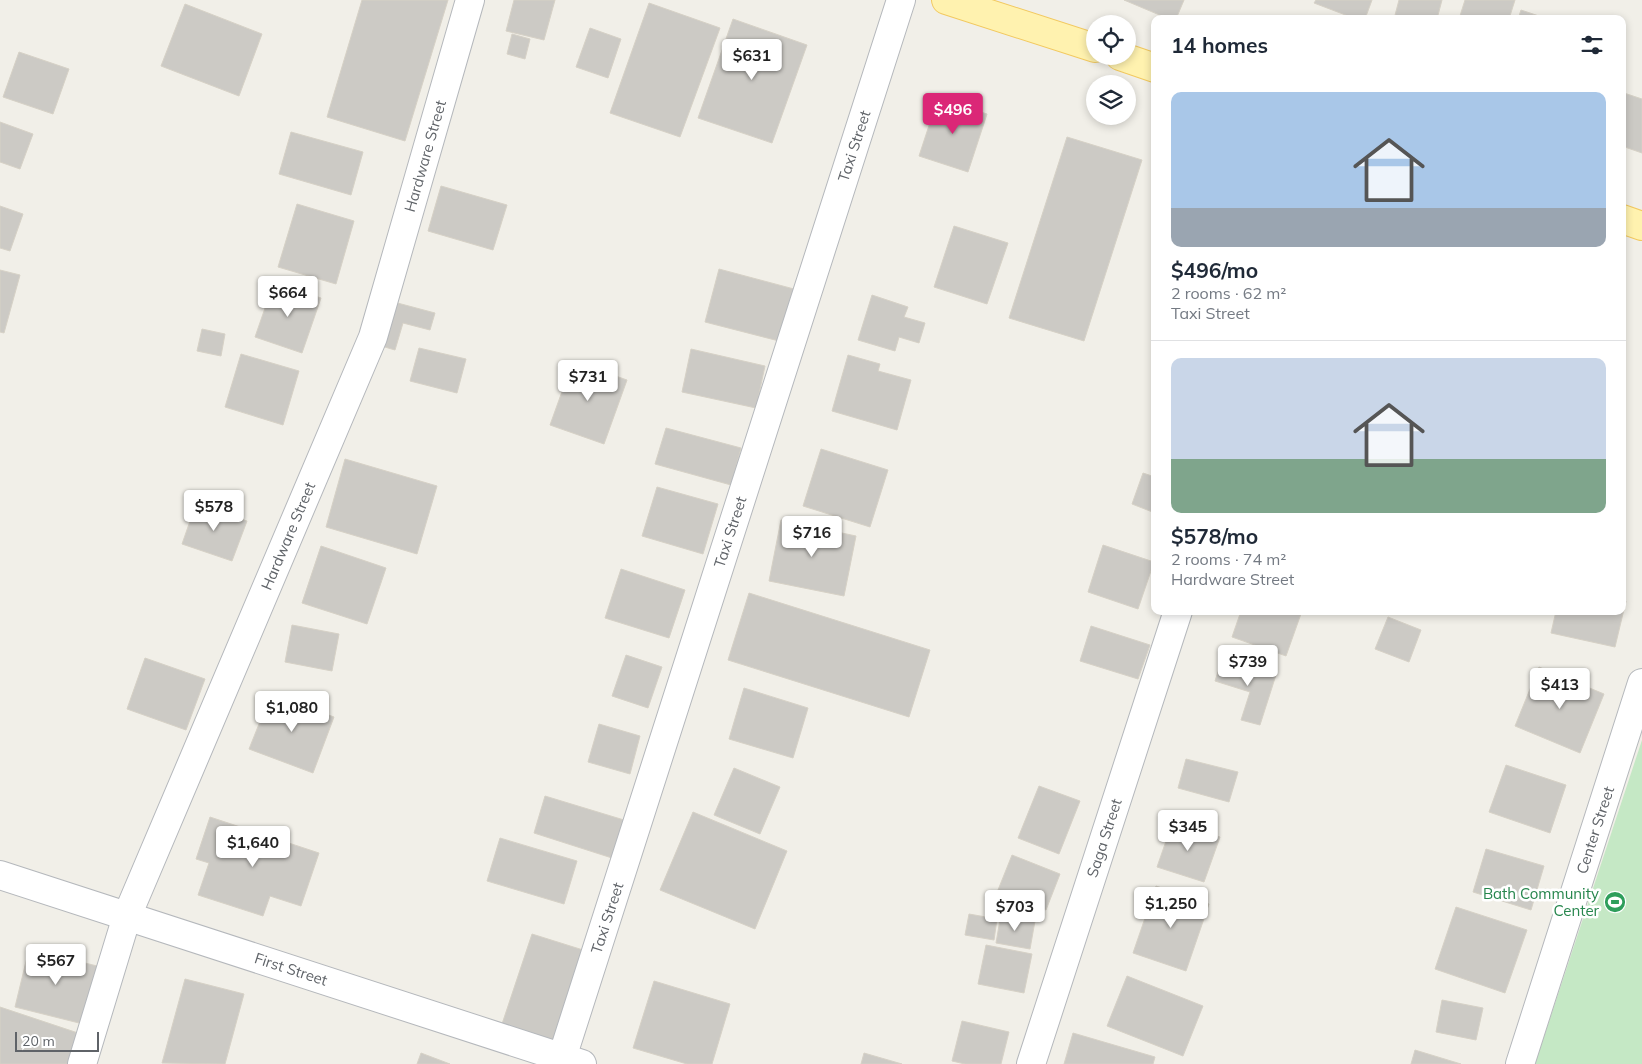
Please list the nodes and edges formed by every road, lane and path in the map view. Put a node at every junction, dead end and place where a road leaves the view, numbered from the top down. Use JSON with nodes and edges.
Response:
{"nodes":[{"id":1,"x":470,"y":0,"type":"edge"},
{"id":2,"x":901,"y":0,"type":"edge"},
{"id":3,"x":946,"y":0,"type":"edge"},
{"id":4,"x":1086,"y":45,"type":"edge"},
{"id":5,"x":1136,"y":61,"type":"edge"},
{"id":6,"x":1151,"y":67,"type":"edge"},
{"id":7,"x":1626,"y":220,"type":"edge"},
{"id":8,"x":1642,"y":226,"type":"edge"},
{"id":9,"x":1177,"y":615,"type":"edge"},
{"id":10,"x":1642,"y":683,"type":"edge"},
{"id":11,"x":0,"y":875,"type":"edge"},
{"id":12,"x":127,"y":916,"type":"junction"},
{"id":13,"x":568,"y":1062,"type":"edge"},
{"id":14,"x":82,"y":1064,"type":"edge"},
{"id":15,"x":1031,"y":1064,"type":"edge"},
{"id":16,"x":1520,"y":1064,"type":"edge"}],
"edges":[{"from":1,"to":12,"type":"street","name":"Hardware Street"},
{"from":2,"to":13,"type":"street","name":"Taxi Street"},
{"from":3,"to":4,"type":"main road"},
{"from":5,"to":6,"type":"main road"},
{"from":7,"to":8,"type":"main road"},
{"from":9,"to":15,"type":"street","name":"Saga Street"},
{"from":10,"to":16,"type":"street","name":"Center Street"},
{"from":11,"to":12,"type":"street","name":"First Street"},
{"from":12,"to":13,"type":"street","name":"First Street"},
{"from":12,"to":14,"type":"street","name":"Hardware Street"}]}
